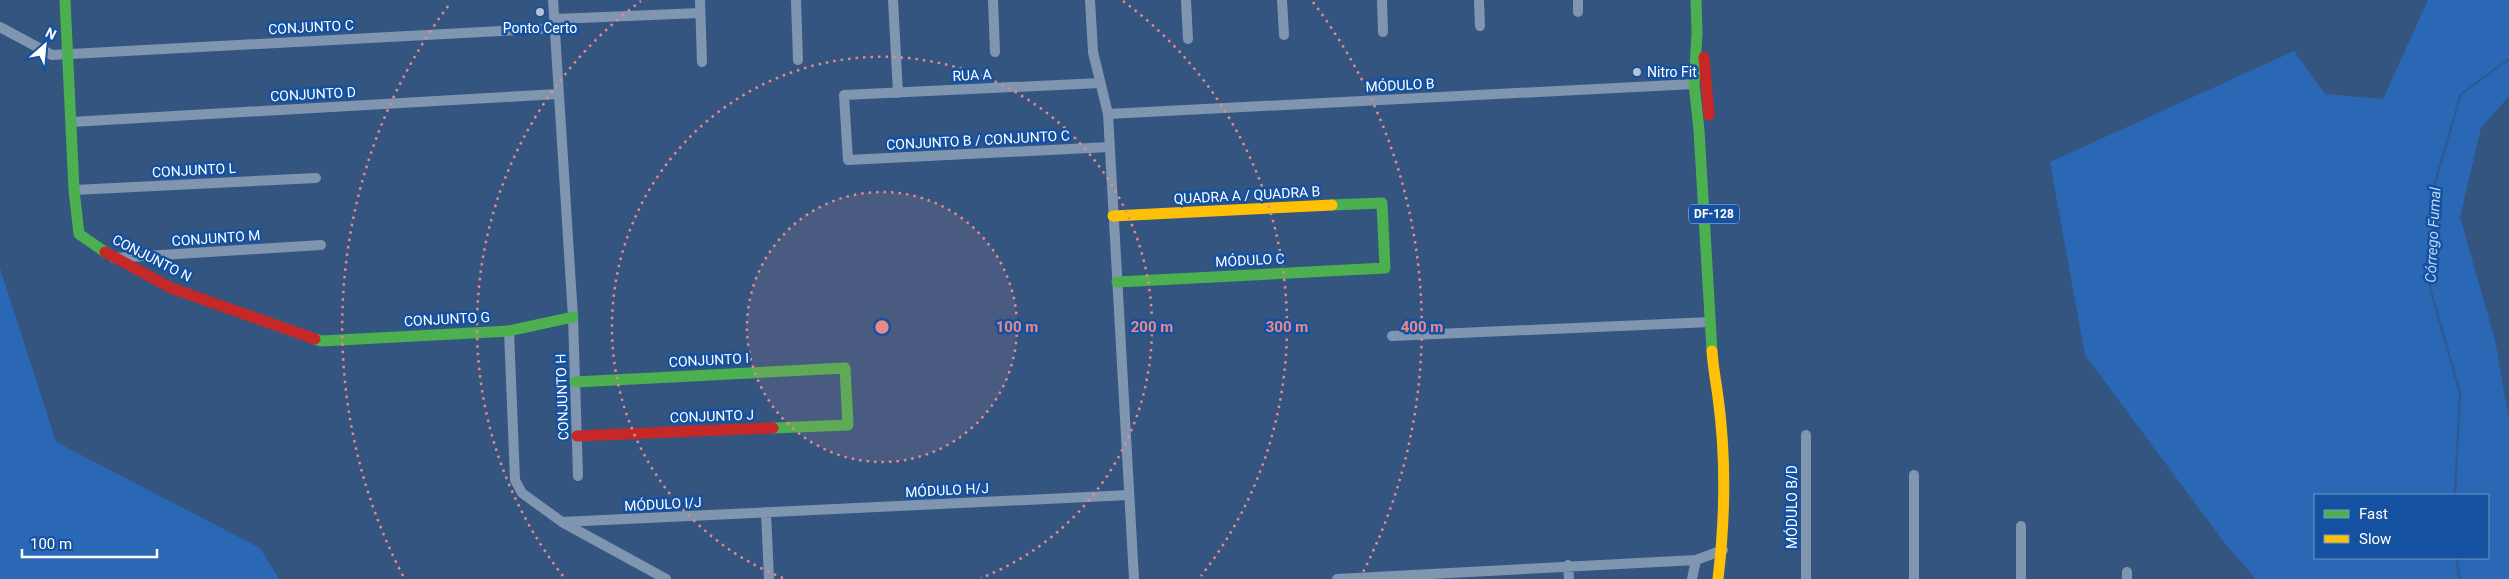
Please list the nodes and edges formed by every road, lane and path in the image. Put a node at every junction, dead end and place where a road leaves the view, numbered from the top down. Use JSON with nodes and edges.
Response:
{"nodes":[{"id":1,"x":65,"y":0,"type":"edge"},
{"id":2,"x":553,"y":0,"type":"edge"},
{"id":3,"x":700,"y":0,"type":"edge"},
{"id":4,"x":796,"y":0,"type":"edge"},
{"id":5,"x":893,"y":0,"type":"edge"},
{"id":6,"x":993,"y":0,"type":"edge"},
{"id":7,"x":1090,"y":0,"type":"edge"},
{"id":8,"x":1186,"y":0,"type":"edge"},
{"id":9,"x":1282,"y":0,"type":"edge"},
{"id":10,"x":1382,"y":0,"type":"edge"},
{"id":11,"x":1479,"y":0,"type":"edge"},
{"id":12,"x":1578,"y":0,"type":"edge"},
{"id":13,"x":1696,"y":0,"type":"edge"},
{"id":14,"x":1578,"y":12,"type":"dead end"},
{"id":15,"x":700,"y":13,"type":"junction"},
{"id":16,"x":555,"y":24,"type":"junction"},
{"id":17,"x":1480,"y":26,"type":"dead end"},
{"id":18,"x":0,"y":27,"type":"edge"},
{"id":19,"x":1383,"y":32,"type":"dead end"},
{"id":20,"x":1697,"y":33,"type":"junction"},
{"id":21,"x":1284,"y":35,"type":"dead end"},
{"id":22,"x":1188,"y":39,"type":"dead end"},
{"id":23,"x":995,"y":52,"type":"dead end"},
{"id":24,"x":68,"y":54,"type":"junction"},
{"id":25,"x":798,"y":60,"type":"dead end"},
{"id":26,"x":1704,"y":61,"type":"junction"},
{"id":27,"x":702,"y":62,"type":"dead end"},
{"id":28,"x":1100,"y":83,"type":"junction"},
{"id":29,"x":1694,"y":84,"type":"junction"},
{"id":30,"x":898,"y":92,"type":"junction"},
{"id":31,"x":558,"y":94,"type":"junction"},
{"id":32,"x":1708,"y":101,"type":"junction"},
{"id":33,"x":1108,"y":114,"type":"junction"},
{"id":34,"x":71,"y":122,"type":"junction"},
{"id":35,"x":1699,"y":130,"type":"junction"},
{"id":36,"x":1710,"y":138,"type":"junction"},
{"id":37,"x":1109,"y":147,"type":"junction"},
{"id":38,"x":848,"y":160,"type":"joint"},
{"id":39,"x":316,"y":178,"type":"dead end"},
{"id":40,"x":74,"y":190,"type":"junction"},
{"id":41,"x":1113,"y":216,"type":"junction"},
{"id":42,"x":321,"y":245,"type":"dead end"},
{"id":43,"x":1716,"y":246,"type":"junction"},
{"id":44,"x":113,"y":258,"type":"junction"},
{"id":45,"x":1708,"y":263,"type":"junction"},
{"id":46,"x":1385,"y":268,"type":"joint"},
{"id":47,"x":1117,"y":282,"type":"junction"},
{"id":48,"x":572,"y":317,"type":"junction"},
{"id":49,"x":1710,"y":322,"type":"junction"},
{"id":50,"x":509,"y":331,"type":"junction"},
{"id":51,"x":1392,"y":336,"type":"dead end"},
{"id":52,"x":320,"y":341,"type":"joint"},
{"id":53,"x":575,"y":382,"type":"junction"},
{"id":54,"x":1718,"y":396,"type":"junction"},
{"id":55,"x":848,"y":425,"type":"joint"},
{"id":56,"x":577,"y":436,"type":"junction"},
{"id":57,"x":1806,"y":436,"type":"dead end"},
{"id":58,"x":1914,"y":475,"type":"dead end"},
{"id":59,"x":578,"y":476,"type":"dead end"},
{"id":60,"x":1129,"y":495,"type":"junction"},
{"id":61,"x":766,"y":512,"type":"junction"},
{"id":62,"x":562,"y":522,"type":"junction"},
{"id":63,"x":2021,"y":526,"type":"dead end"},
{"id":64,"x":1723,"y":550,"type":"junction"},
{"id":65,"x":1696,"y":560,"type":"junction"},
{"id":66,"x":1568,"y":565,"type":"junction"},
{"id":67,"x":1474,"y":575,"type":"edge"},
{"id":68,"x":1379,"y":578,"type":"edge"},
{"id":69,"x":666,"y":579,"type":"edge"},
{"id":70,"x":769,"y":579,"type":"edge"},
{"id":71,"x":1134,"y":579,"type":"edge"},
{"id":72,"x":1338,"y":579,"type":"edge"},
{"id":73,"x":1569,"y":579,"type":"edge"},
{"id":74,"x":1692,"y":579,"type":"edge"},
{"id":75,"x":1718,"y":579,"type":"edge"},
{"id":76,"x":1806,"y":579,"type":"edge"},
{"id":77,"x":1914,"y":579,"type":"edge"},
{"id":78,"x":2021,"y":579,"type":"edge"}],
"edges":[{"from":1,"to":24,"type":"street","name":"CONJUNTO N"},
{"from":2,"to":16,"type":"street","name":"CONJUNTO H"},
{"from":3,"to":15,"type":"street"},
{"from":4,"to":25,"type":"street"},
{"from":5,"to":30,"type":"street"},
{"from":6,"to":23,"type":"street"},
{"from":7,"to":28,"type":"street"},
{"from":8,"to":22,"type":"street"},
{"from":9,"to":21,"type":"street"},
{"from":10,"to":19,"type":"street"},
{"from":11,"to":17,"type":"street"},
{"from":12,"to":14,"type":"street"},
{"from":13,"to":20,"type":"street","name":"DF-128","number":"DF-128"},
{"from":15,"to":16,"type":"street","name":"CONJUNTO C"},
{"from":15,"to":27,"type":"street"},
{"from":16,"to":24,"type":"street","name":"CONJUNTO C"},
{"from":16,"to":31,"type":"street","name":"CONJUNTO H"},
{"from":18,"to":24,"type":"street","name":"CONJUNTO C"},
{"from":20,"to":26,"type":"street","name":"DF-128","number":"DF-128"},
{"from":20,"to":29,"type":"street","name":"DF-128","number":"DF-128"},
{"from":24,"to":34,"type":"street","name":"CONJUNTO N"},
{"from":26,"to":29,"type":"street"},
{"from":26,"to":32,"type":"street","name":"DF-128","number":"DF-128"},
{"from":28,"to":30,"type":"street","name":"RUA A"},
{"from":28,"to":33,"type":"street"},
{"from":29,"to":32,"type":"street"},
{"from":29,"to":33,"type":"street","name":"MÓDULO B"},
{"from":29,"to":35,"type":"street","name":"DF-128","number":"DF-128"},
{"from":30,"to":38,"type":"street","name":"RUA A"},
{"from":31,"to":34,"type":"street","name":"CONJUNTO D"},
{"from":31,"to":48,"type":"street","name":"CONJUNTO H"},
{"from":32,"to":36,"type":"street","name":"DF-128","number":"DF-128"},
{"from":33,"to":37,"type":"street"},
{"from":34,"to":40,"type":"street","name":"CONJUNTO N"},
{"from":35,"to":36,"type":"street"},
{"from":35,"to":45,"type":"street","name":"DF-128","number":"DF-128"},
{"from":36,"to":43,"type":"street","name":"DF-128","number":"DF-128"},
{"from":37,"to":38,"type":"street","name":"CONJUNTO B / CONJUNTO C"},
{"from":37,"to":41,"type":"street"},
{"from":39,"to":40,"type":"street","name":"CONJUNTO L"},
{"from":40,"to":44,"type":"street","name":"CONJUNTO N"},
{"from":41,"to":46,"type":"street","name":"QUADRA A / QUADRA B"},
{"from":41,"to":47,"type":"street"},
{"from":42,"to":44,"type":"street","name":"CONJUNTO M"},
{"from":43,"to":45,"type":"street"},
{"from":43,"to":54,"type":"street","name":"DF-128","number":"DF-128"},
{"from":44,"to":52,"type":"street","name":"CONJUNTO N"},
{"from":45,"to":49,"type":"street","name":"DF-128","number":"DF-128"},
{"from":46,"to":47,"type":"street","name":"MÓDULO C"},
{"from":47,"to":60,"type":"street"},
{"from":48,"to":50,"type":"street","name":"CONJUNTO G"},
{"from":48,"to":53,"type":"street","name":"CONJUNTO H"},
{"from":49,"to":51,"type":"street"},
{"from":49,"to":54,"type":"street","name":"DF-128","number":"DF-128"},
{"from":50,"to":52,"type":"street","name":"CONJUNTO G"},
{"from":50,"to":62,"type":"street"},
{"from":53,"to":55,"type":"street","name":"CONJUNTO I"},
{"from":53,"to":56,"type":"street","name":"CONJUNTO H"},
{"from":54,"to":64,"type":"street","name":"DF-128","number":"DF-128"},
{"from":55,"to":56,"type":"street","name":"CONJUNTO J"},
{"from":56,"to":59,"type":"street","name":"CONJUNTO H"},
{"from":57,"to":76,"type":"street","name":"MÓDULO B/D"},
{"from":58,"to":77,"type":"street"},
{"from":60,"to":61,"type":"street","name":"MÓDULO H/J"},
{"from":60,"to":71,"type":"street"},
{"from":61,"to":62,"type":"street","name":"MÓDULO I/J"},
{"from":61,"to":70,"type":"street"},
{"from":62,"to":69,"type":"street"},
{"from":63,"to":78,"type":"street"},
{"from":64,"to":65,"type":"street"},
{"from":64,"to":75,"type":"street","name":"DF-128","number":"DF-128"},
{"from":65,"to":66,"type":"street"},
{"from":65,"to":74,"type":"street"},
{"from":66,"to":67,"type":"street"},
{"from":66,"to":73,"type":"street"},
{"from":67,"to":68,"type":"street"},
{"from":68,"to":72,"type":"street"}]}
